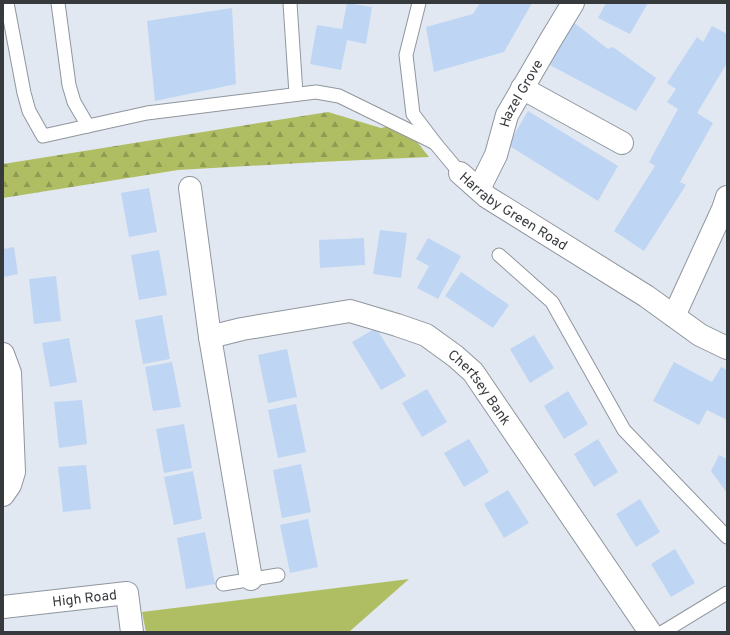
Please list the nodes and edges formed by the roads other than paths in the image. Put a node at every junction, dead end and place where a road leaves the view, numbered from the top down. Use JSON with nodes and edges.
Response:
{"nodes":[{"id":1,"x":7,"y":3,"type":"edge"},
{"id":2,"x":58,"y":3,"type":"edge"},
{"id":3,"x":290,"y":3,"type":"edge"},
{"id":4,"x":419,"y":3,"type":"edge"},
{"id":5,"x":573,"y":3,"type":"edge"},
{"id":6,"x":522,"y":88,"type":"junction"},
{"id":7,"x":296,"y":94,"type":"junction"},
{"id":8,"x":88,"y":126,"type":"junction"},
{"id":9,"x":435,"y":143,"type":"junction"},
{"id":10,"x":622,"y":143,"type":"dead end"},
{"id":11,"x":460,"y":173,"type":"joint"},
{"id":12,"x":190,"y":188,"type":"dead end"},
{"id":13,"x":479,"y":189,"type":"junction"},
{"id":14,"x":726,"y":206,"type":"edge"},
{"id":15,"x":499,"y":255,"type":"dead end"},
{"id":16,"x":674,"y":316,"type":"junction"},
{"id":17,"x":210,"y":337,"type":"junction"},
{"id":18,"x":727,"y":348,"type":"edge"},
{"id":19,"x":3,"y":354,"type":"edge"},
{"id":20,"x":3,"y":495,"type":"edge"},
{"id":21,"x":727,"y":537,"type":"edge"},
{"id":22,"x":278,"y":575,"type":"dead end"},
{"id":23,"x":251,"y":579,"type":"junction"},
{"id":24,"x":223,"y":584,"type":"dead end"},
{"id":25,"x":727,"y":593,"type":"edge"},
{"id":26,"x":3,"y":606,"type":"edge"},
{"id":27,"x":132,"y":632,"type":"edge"},
{"id":28,"x":650,"y":632,"type":"edge"},
{"id":29,"x":663,"y":632,"type":"edge"}],
"edges":[{"from":1,"to":8,"type":"lane"},
{"from":2,"to":8,"type":"lane"},
{"from":3,"to":7,"type":"lane"},
{"from":4,"to":9,"type":"lane","name":"Harraby Green Road"},
{"from":5,"to":6,"type":"street","name":"Hazel Grove"},
{"from":6,"to":10,"type":"street"},
{"from":6,"to":13,"type":"street","name":"Hazel Grove"},
{"from":7,"to":8,"type":"lane"},
{"from":7,"to":9,"type":"lane"},
{"from":9,"to":11,"type":"lane","name":"Harraby Green Road"},
{"from":11,"to":13,"type":"street","name":"Harraby Green Road"},
{"from":12,"to":17,"type":"street"},
{"from":13,"to":16,"type":"street","name":"Harraby Green Road"},
{"from":14,"to":16,"type":"street"},
{"from":15,"to":21,"type":"lane"},
{"from":16,"to":18,"type":"street","name":"Harraby Green Road"},
{"from":17,"to":23,"type":"street"},
{"from":17,"to":28,"type":"street","name":"Chertsey Bank"},
{"from":19,"to":20,"type":"street"},
{"from":22,"to":23,"type":"lane"},
{"from":23,"to":24,"type":"lane"},
{"from":25,"to":29,"type":"lane"},
{"from":26,"to":27,"type":"street","name":"High Road"}]}
